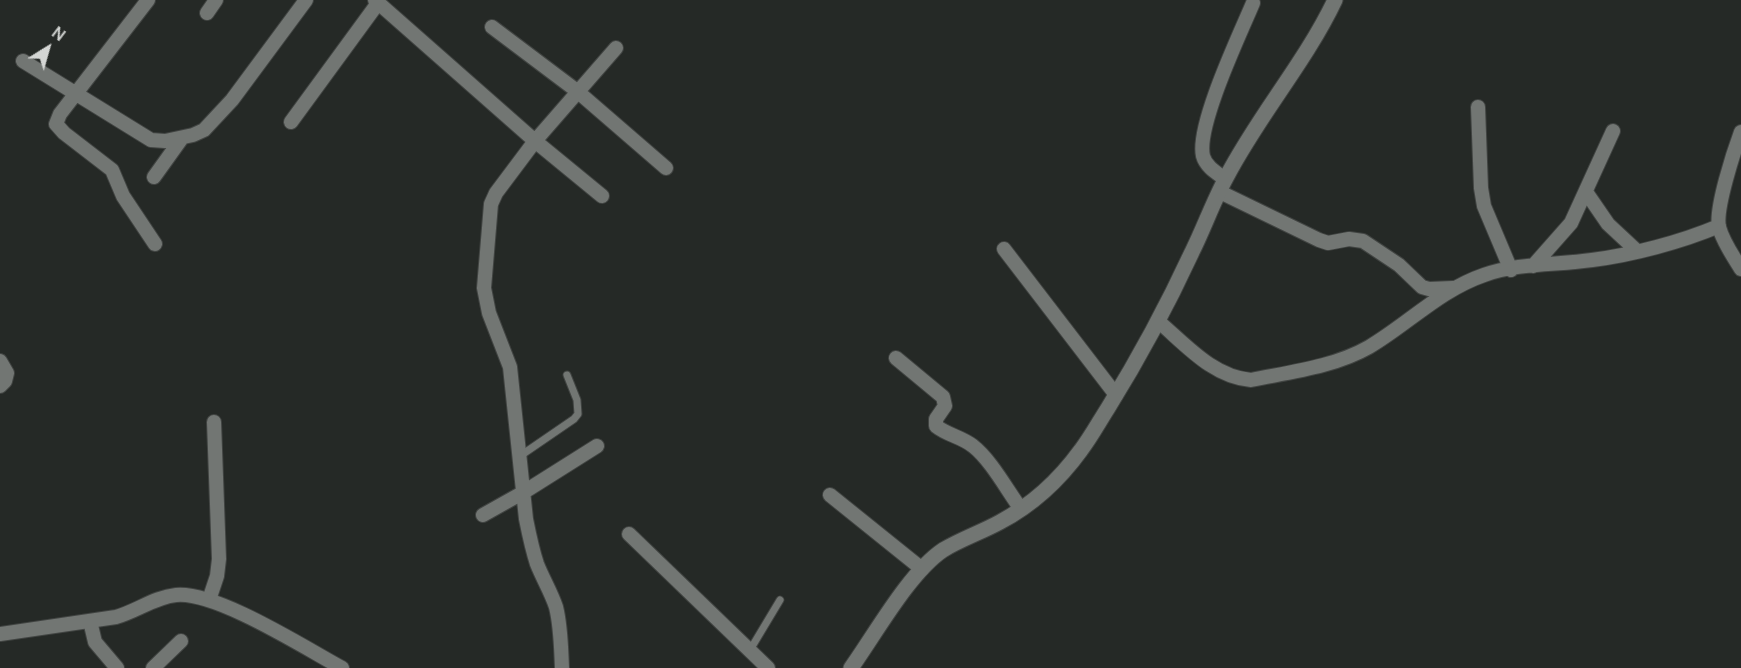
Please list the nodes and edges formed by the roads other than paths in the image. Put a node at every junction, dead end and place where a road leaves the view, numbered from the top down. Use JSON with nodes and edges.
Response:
{"nodes":[{"id":1,"x":148,"y":0,"type":"edge"},
{"id":2,"x":216,"y":0,"type":"edge"},
{"id":3,"x":306,"y":0,"type":"edge"},
{"id":4,"x":1335,"y":0,"type":"edge"},
{"id":5,"x":376,"y":2,"type":"edge"},
{"id":6,"x":1253,"y":3,"type":"dead end"},
{"id":7,"x":207,"y":13,"type":"dead end"},
{"id":8,"x":492,"y":27,"type":"dead end"},
{"id":9,"x":616,"y":48,"type":"dead end"},
{"id":10,"x":23,"y":61,"type":"dead end"},
{"id":11,"x":577,"y":91,"type":"junction"},
{"id":12,"x":76,"y":93,"type":"junction"},
{"id":13,"x":1478,"y":107,"type":"dead end"},
{"id":14,"x":291,"y":122,"type":"dead end"},
{"id":15,"x":1613,"y":131,"type":"dead end"},
{"id":16,"x":1741,"y":132,"type":"edge"},
{"id":17,"x":182,"y":138,"type":"junction"},
{"id":18,"x":535,"y":141,"type":"junction"},
{"id":19,"x":666,"y":168,"type":"dead end"},
{"id":20,"x":154,"y":177,"type":"dead end"},
{"id":21,"x":1223,"y":185,"type":"junction"},
{"id":22,"x":1586,"y":192,"type":"junction"},
{"id":23,"x":602,"y":196,"type":"dead end"},
{"id":24,"x":1719,"y":226,"type":"junction"},
{"id":25,"x":155,"y":244,"type":"dead end"},
{"id":26,"x":1004,"y":249,"type":"dead end"},
{"id":27,"x":1637,"y":251,"type":"junction"},
{"id":28,"x":1533,"y":266,"type":"junction"},
{"id":29,"x":1741,"y":269,"type":"edge"},
{"id":30,"x":1511,"y":270,"type":"junction"},
{"id":31,"x":1453,"y":288,"type":"junction"},
{"id":32,"x":1158,"y":321,"type":"junction"},
{"id":33,"x":896,"y":358,"type":"dead end"},
{"id":34,"x":0,"y":361,"type":"edge"},
{"id":35,"x":567,"y":375,"type":"dead end"},
{"id":36,"x":0,"y":386,"type":"edge"},
{"id":37,"x":1116,"y":395,"type":"junction"},
{"id":38,"x":214,"y":422,"type":"dead end"},
{"id":39,"x":597,"y":446,"type":"dead end"},
{"id":40,"x":520,"y":456,"type":"junction"},
{"id":41,"x":524,"y":492,"type":"junction"},
{"id":42,"x":830,"y":495,"type":"dead end"},
{"id":43,"x":1021,"y":509,"type":"junction"},
{"id":44,"x":483,"y":515,"type":"dead end"},
{"id":45,"x":629,"y":534,"type":"dead end"},
{"id":46,"x":922,"y":570,"type":"junction"},
{"id":47,"x":209,"y":600,"type":"junction"},
{"id":48,"x":780,"y":600,"type":"dead end"},
{"id":49,"x":90,"y":621,"type":"junction"},
{"id":50,"x":0,"y":634,"type":"edge"},
{"id":51,"x":181,"y":641,"type":"dead end"},
{"id":52,"x":750,"y":650,"type":"junction"},
{"id":53,"x":117,"y":668,"type":"edge"},
{"id":54,"x":153,"y":668,"type":"edge"},
{"id":55,"x":342,"y":668,"type":"edge"},
{"id":56,"x":562,"y":668,"type":"edge"},
{"id":57,"x":768,"y":668,"type":"edge"},
{"id":58,"x":851,"y":668,"type":"edge"}],
"edges":[{"from":1,"to":12,"type":"street"},
{"from":2,"to":7,"type":"street"},
{"from":3,"to":17,"type":"street"},
{"from":4,"to":21,"type":"street"},
{"from":5,"to":14,"type":"street"},
{"from":5,"to":18,"type":"street"},
{"from":6,"to":21,"type":"street"},
{"from":8,"to":11,"type":"street"},
{"from":9,"to":11,"type":"street"},
{"from":10,"to":12,"type":"street"},
{"from":11,"to":18,"type":"street"},
{"from":11,"to":19,"type":"street"},
{"from":12,"to":17,"type":"street"},
{"from":12,"to":25,"type":"street"},
{"from":13,"to":30,"type":"street"},
{"from":15,"to":22,"type":"street"},
{"from":16,"to":24,"type":"street"},
{"from":17,"to":20,"type":"street"},
{"from":18,"to":23,"type":"street"},
{"from":18,"to":40,"type":"street"},
{"from":21,"to":31,"type":"street"},
{"from":21,"to":32,"type":"street"},
{"from":22,"to":27,"type":"street"},
{"from":22,"to":28,"type":"street"},
{"from":24,"to":27,"type":"street"},
{"from":24,"to":29,"type":"street"},
{"from":26,"to":37,"type":"street"},
{"from":27,"to":28,"type":"street"},
{"from":28,"to":30,"type":"street"},
{"from":30,"to":31,"type":"street"},
{"from":31,"to":32,"type":"street"},
{"from":32,"to":37,"type":"street"},
{"from":33,"to":43,"type":"street"},
{"from":34,"to":36,"type":"street"},
{"from":35,"to":40,"type":"lane"},
{"from":37,"to":43,"type":"street"},
{"from":38,"to":47,"type":"street"},
{"from":39,"to":41,"type":"street"},
{"from":40,"to":41,"type":"street"},
{"from":41,"to":44,"type":"street"},
{"from":41,"to":56,"type":"street"},
{"from":42,"to":46,"type":"street"},
{"from":43,"to":46,"type":"street"},
{"from":45,"to":52,"type":"street"},
{"from":46,"to":58,"type":"street"},
{"from":47,"to":49,"type":"street"},
{"from":47,"to":55,"type":"street"},
{"from":48,"to":52,"type":"lane"},
{"from":49,"to":50,"type":"street"},
{"from":49,"to":53,"type":"street"},
{"from":51,"to":54,"type":"street"},
{"from":52,"to":57,"type":"street"}]}
